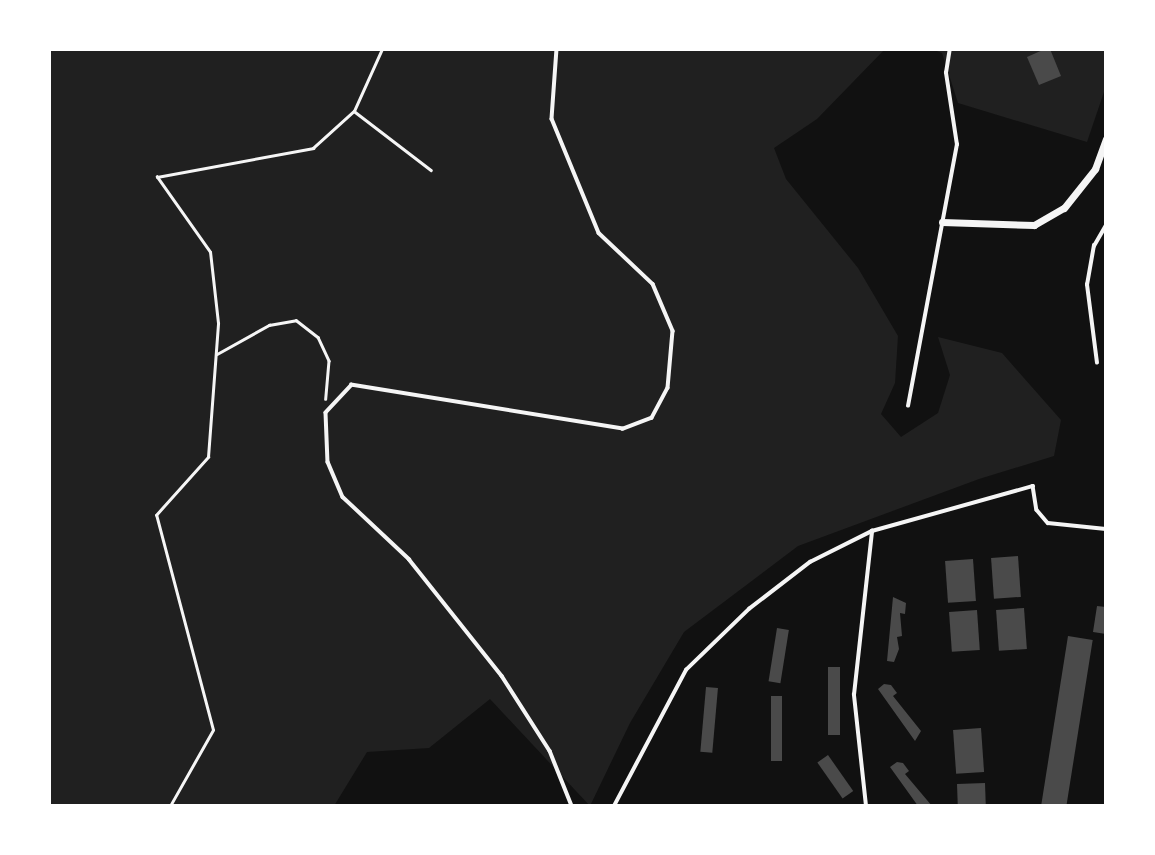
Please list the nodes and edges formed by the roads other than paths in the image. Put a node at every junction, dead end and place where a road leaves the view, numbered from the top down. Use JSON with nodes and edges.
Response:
{"nodes":[{"id":1,"x":557,"y":49,"type":"edge"},
{"id":2,"x":950,"y":49,"type":"edge"},
{"id":3,"x":1106,"y":139,"type":"edge"},
{"id":4,"x":942,"y":222,"type":"junction"},
{"id":5,"x":1106,"y":225,"type":"edge"},
{"id":6,"x":1097,"y":363,"type":"dead end"},
{"id":7,"x":908,"y":406,"type":"dead end"},
{"id":8,"x":1106,"y":529,"type":"edge"},
{"id":9,"x":872,"y":531,"type":"junction"},
{"id":10,"x":572,"y":806,"type":"edge"},
{"id":11,"x":614,"y":806,"type":"edge"},
{"id":12,"x":866,"y":806,"type":"edge"}],
"edges":[{"from":1,"to":10,"type":"lane"},
{"from":2,"to":4,"type":"lane"},
{"from":3,"to":4,"type":"street"},
{"from":4,"to":7,"type":"lane"},
{"from":5,"to":6,"type":"lane"},
{"from":8,"to":9,"type":"lane"},
{"from":9,"to":11,"type":"lane"},
{"from":9,"to":12,"type":"lane"}]}
